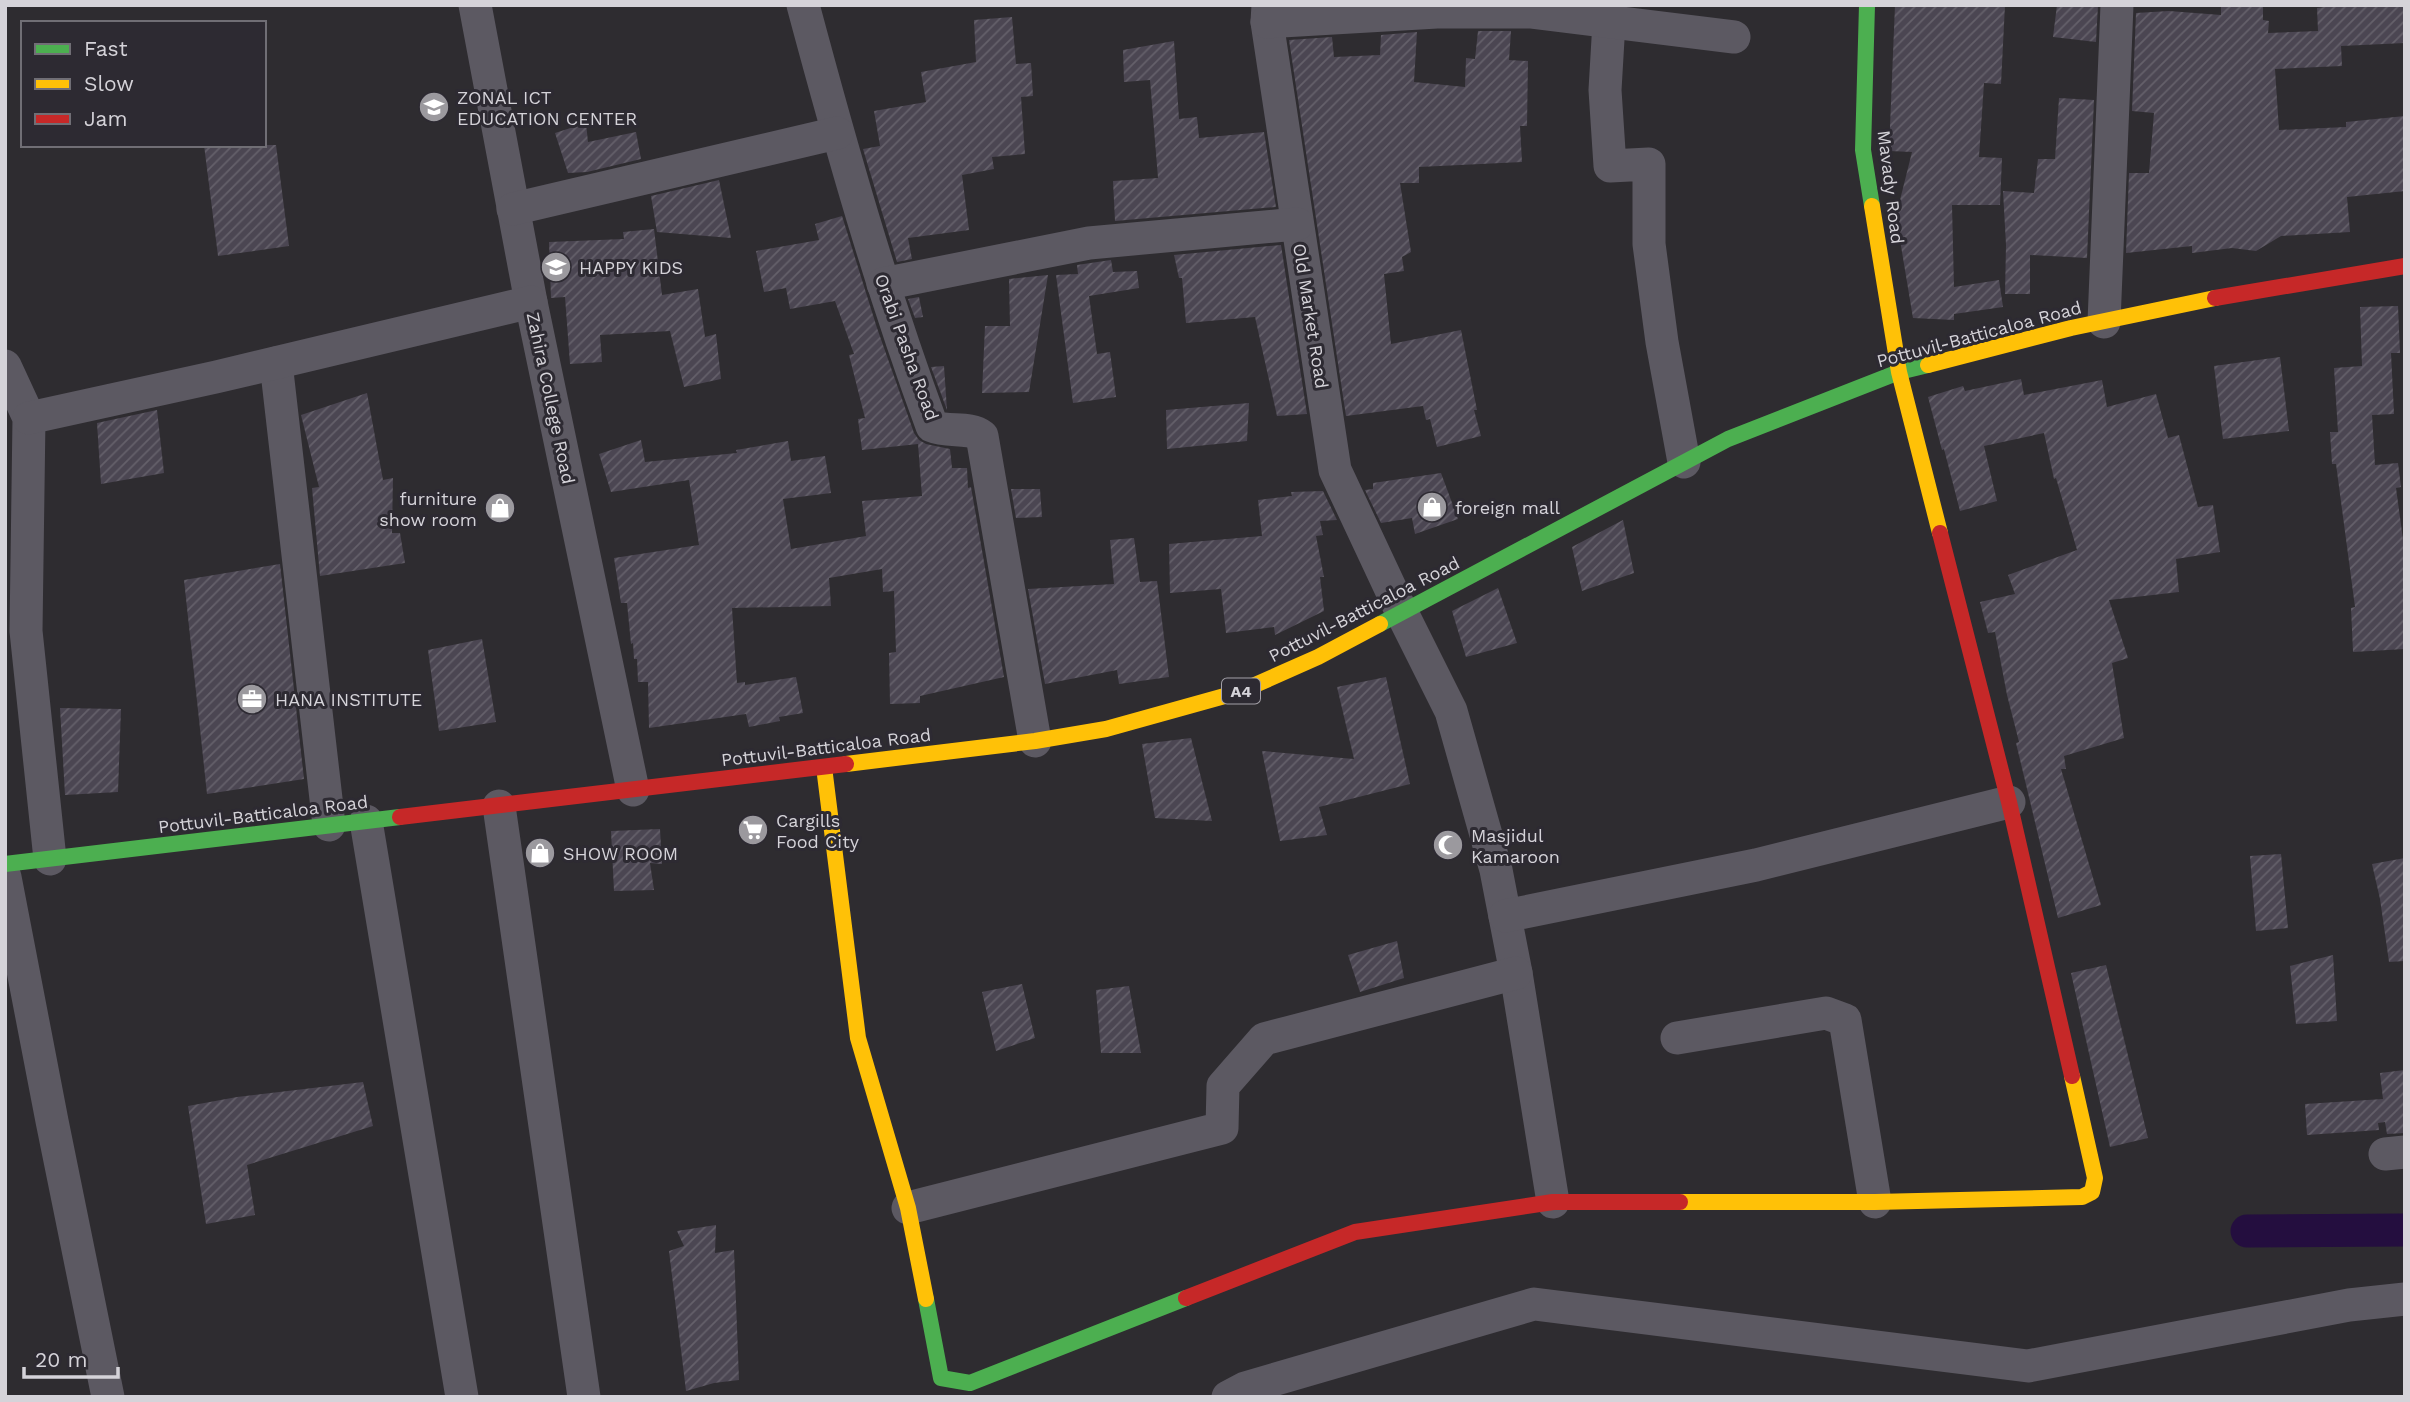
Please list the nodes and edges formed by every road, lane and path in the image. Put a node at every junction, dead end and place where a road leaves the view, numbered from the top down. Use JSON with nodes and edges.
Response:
{"nodes":[{"id":1,"x":475,"y":5,"type":"edge"},
{"id":2,"x":803,"y":5,"type":"edge"},
{"id":3,"x":1867,"y":5,"type":"edge"},
{"id":4,"x":2116,"y":5,"type":"edge"},
{"id":5,"x":1610,"y":13,"type":"edge"},
{"id":6,"x":1267,"y":14,"type":"edge"},
{"id":7,"x":1734,"y":37,"type":"dead end"},
{"id":8,"x":838,"y":133,"type":"junction"},
{"id":9,"x":513,"y":209,"type":"junction"},
{"id":10,"x":1297,"y":224,"type":"junction"},
{"id":11,"x":2404,"y":270,"type":"edge"},
{"id":12,"x":883,"y":284,"type":"junction"},
{"id":13,"x":531,"y":302,"type":"junction"},
{"id":14,"x":2104,"y":322,"type":"junction"},
{"id":15,"x":276,"y":363,"type":"junction"},
{"id":16,"x":5,"y":366,"type":"edge"},
{"id":17,"x":1899,"y":372,"type":"junction"},
{"id":18,"x":29,"y":418,"type":"junction"},
{"id":19,"x":1684,"y":462,"type":"junction"},
{"id":20,"x":1402,"y":613,"type":"junction"},
{"id":21,"x":1035,"y":741,"type":"junction"},
{"id":22,"x":824,"y":767,"type":"junction"},
{"id":23,"x":633,"y":790,"type":"junction"},
{"id":24,"x":2009,"y":802,"type":"junction"},
{"id":25,"x":499,"y":806,"type":"junction"},
{"id":26,"x":366,"y":821,"type":"junction"},
{"id":27,"x":329,"y":825,"type":"junction"},
{"id":28,"x":50,"y":859,"type":"junction"},
{"id":29,"x":5,"y":864,"type":"edge"},
{"id":30,"x":5,"y":877,"type":"edge"},
{"id":31,"x":1505,"y":916,"type":"junction"},
{"id":32,"x":1516,"y":973,"type":"junction"},
{"id":33,"x":1677,"y":1038,"type":"dead end"},
{"id":34,"x":1553,"y":1202,"type":"junction"},
{"id":35,"x":1875,"y":1202,"type":"junction"},
{"id":36,"x":908,"y":1208,"type":"junction"},
{"id":37,"x":2405,"y":1299,"type":"edge"},
{"id":38,"x":108,"y":1397,"type":"edge"},
{"id":39,"x":462,"y":1397,"type":"edge"},
{"id":40,"x":584,"y":1397,"type":"edge"},
{"id":41,"x":1228,"y":1397,"type":"edge"}],
"edges":[{"from":1,"to":9,"type":"street","name":"Zahira College Road"},
{"from":2,"to":8,"type":"street","name":"Orabi Pasha Road"},
{"from":3,"to":17,"type":"main road","name":"Mavady Road"},
{"from":4,"to":14,"type":"street"},
{"from":5,"to":6,"type":"street"},
{"from":5,"to":7,"type":"street"},
{"from":5,"to":19,"type":"street"},
{"from":6,"to":10,"type":"street","name":"Old Market Road"},
{"from":8,"to":9,"type":"street"},
{"from":8,"to":12,"type":"street","name":"Orabi Pasha Road"},
{"from":9,"to":13,"type":"street","name":"Zahira College Road"},
{"from":10,"to":12,"type":"street"},
{"from":10,"to":20,"type":"street","name":"Old Market Road"},
{"from":11,"to":14,"type":"main road","name":"Pottuvil-Batticaloa Road","number":"A4"},
{"from":12,"to":21,"type":"street","name":"Orabi Pasha Road"},
{"from":13,"to":15,"type":"street"},
{"from":13,"to":23,"type":"street","name":"Zahira College Road"},
{"from":14,"to":17,"type":"main road","name":"Pottuvil-Batticaloa Road","number":"A4"},
{"from":15,"to":18,"type":"street"},
{"from":15,"to":27,"type":"street"},
{"from":16,"to":18,"type":"street"},
{"from":17,"to":19,"type":"main road","name":"Pottuvil-Batticaloa Road","number":"A4"},
{"from":17,"to":24,"type":"main road","name":"Mavady Road"},
{"from":18,"to":28,"type":"street"},
{"from":19,"to":20,"type":"main road","name":"Pottuvil-Batticaloa Road","number":"A4"},
{"from":20,"to":21,"type":"main road","name":"Pottuvil-Batticaloa Road","number":"A4"},
{"from":20,"to":31,"type":"street","name":"Old Market Road"},
{"from":21,"to":22,"type":"main road","name":"Pottuvil-Batticaloa Road","number":"A4"},
{"from":22,"to":23,"type":"main road","name":"Pottuvil-Batticaloa Road","number":"A4"},
{"from":22,"to":36,"type":"main road"},
{"from":23,"to":25,"type":"main road","name":"Pottuvil-Batticaloa Road","number":"A4"},
{"from":24,"to":31,"type":"street"},
{"from":24,"to":35,"type":"main road","name":"Mavady Road"},
{"from":25,"to":26,"type":"main road","name":"Pottuvil-Batticaloa Road","number":"A4"},
{"from":25,"to":40,"type":"street"},
{"from":26,"to":27,"type":"main road","name":"Pottuvil-Batticaloa Road","number":"A4"},
{"from":26,"to":39,"type":"street"},
{"from":27,"to":28,"type":"main road","name":"Pottuvil-Batticaloa Road","number":"A4"},
{"from":28,"to":29,"type":"main road","name":"Pottuvil-Batticaloa Road","number":"A4"},
{"from":30,"to":38,"type":"street"},
{"from":31,"to":32,"type":"street","name":"Old Market Road"},
{"from":32,"to":34,"type":"street","name":"Old Market Road"},
{"from":32,"to":36,"type":"street"},
{"from":33,"to":35,"type":"street"},
{"from":34,"to":35,"type":"main road"},
{"from":34,"to":36,"type":"main road"},
{"from":37,"to":41,"type":"street"}]}
